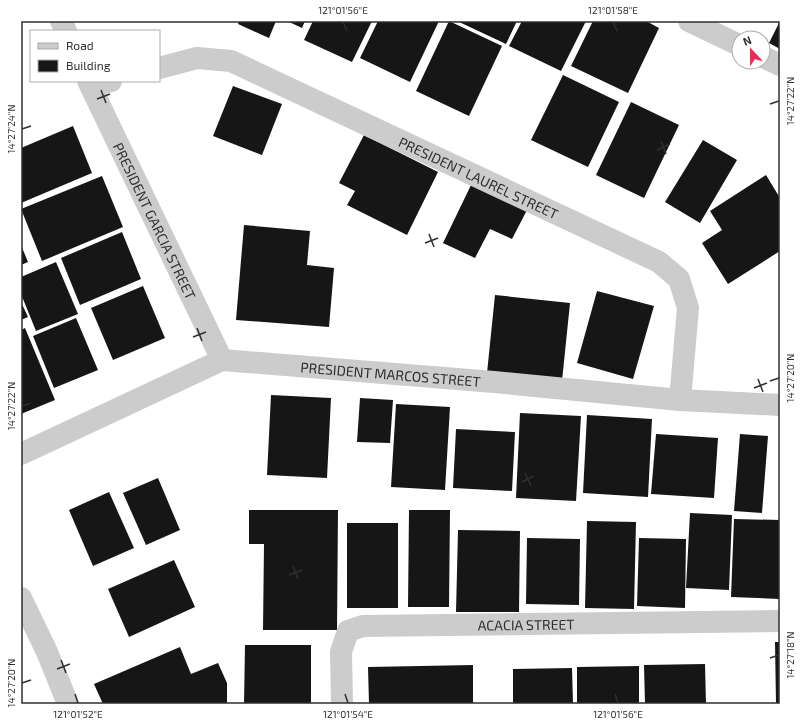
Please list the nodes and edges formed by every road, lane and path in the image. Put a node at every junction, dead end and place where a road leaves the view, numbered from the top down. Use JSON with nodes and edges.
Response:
{"nodes":[{"id":1,"x":61,"y":21,"type":"edge"},
{"id":2,"x":689,"y":21,"type":"edge"},
{"id":3,"x":66,"y":30,"type":"edge"},
{"id":4,"x":731,"y":41,"type":"edge"},
{"id":5,"x":160,"y":68,"type":"edge"},
{"id":6,"x":97,"y":83,"type":"edge"},
{"id":7,"x":222,"y":360,"type":"junction"},
{"id":8,"x":680,"y":400,"type":"junction"},
{"id":9,"x":780,"y":405,"type":"edge"},
{"id":10,"x":21,"y":454,"type":"edge"},
{"id":11,"x":21,"y":598,"type":"edge"},
{"id":12,"x":780,"y":621,"type":"edge"},
{"id":13,"x":68,"y":704,"type":"edge"},
{"id":14,"x":342,"y":704,"type":"edge"}],
"edges":[{"from":1,"to":3,"type":"street"},
{"from":2,"to":4,"type":"street"},
{"from":5,"to":8,"type":"street","name":"PRESIDENT LAUREL STREET"},
{"from":6,"to":7,"type":"street","name":"PRESIDENT GARCIA STREET"},
{"from":7,"to":8,"type":"street","name":"PRESIDENT MARCOS STREET"},
{"from":7,"to":10,"type":"street","name":"PRESIDENT MARCOS STREET"},
{"from":8,"to":9,"type":"street","name":"PRESIDENT MARCOS STREET"},
{"from":11,"to":13,"type":"street"},
{"from":12,"to":14,"type":"street","name":"ACACIA STREET"}]}
